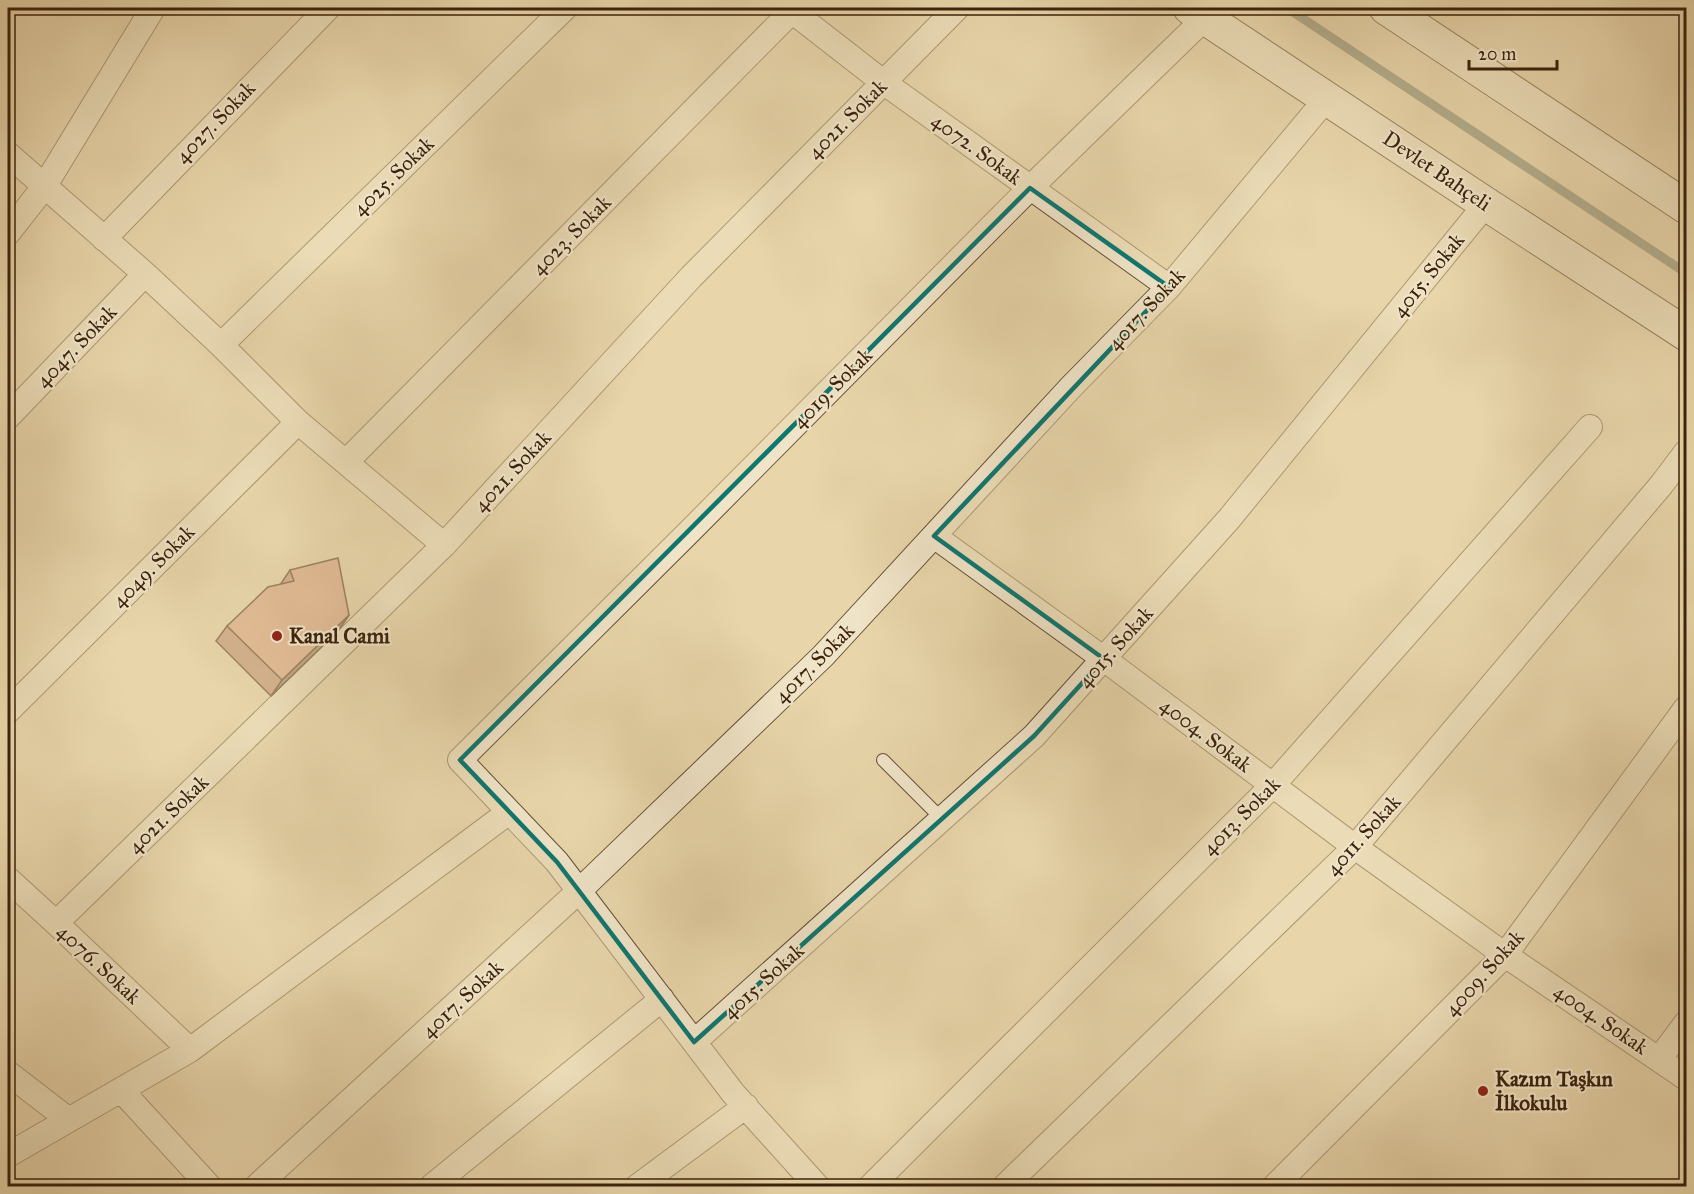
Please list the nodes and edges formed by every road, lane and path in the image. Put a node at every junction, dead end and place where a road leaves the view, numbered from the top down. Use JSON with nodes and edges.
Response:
{"nodes":[{"id":1,"x":153,"y":8,"type":"edge"},
{"id":2,"x":328,"y":8,"type":"edge"},
{"id":3,"x":565,"y":8,"type":"edge"},
{"id":4,"x":957,"y":8,"type":"edge"},
{"id":5,"x":1387,"y":8,"type":"edge"},
{"id":6,"x":792,"y":9,"type":"edge"},
{"id":7,"x":1197,"y":13,"type":"edge"},
{"id":8,"x":883,"y":82,"type":"junction"},
{"id":9,"x":1327,"y":98,"type":"junction"},
{"id":10,"x":8,"y":154,"type":"edge"},
{"id":11,"x":44,"y":186,"type":"junction"},
{"id":12,"x":1030,"y":188,"type":"junction"},
{"id":13,"x":1486,"y":204,"type":"junction"},
{"id":14,"x":1686,"y":207,"type":"edge"},
{"id":15,"x":8,"y":233,"type":"edge"},
{"id":16,"x":104,"y":238,"type":"junction"},
{"id":17,"x":145,"y":274,"type":"junction"},
{"id":18,"x":1169,"y":287,"type":"junction"},
{"id":19,"x":1686,"y":333,"type":"edge"},
{"id":20,"x":221,"y":345,"type":"junction"},
{"id":21,"x":8,"y":417,"type":"edge"},
{"id":22,"x":298,"y":422,"type":"junction"},
{"id":23,"x":1590,"y":427,"type":"dead end"},
{"id":24,"x":1686,"y":452,"type":"edge"},
{"id":25,"x":346,"y":462,"type":"junction"},
{"id":26,"x":934,"y":536,"type":"junction"},
{"id":27,"x":444,"y":545,"type":"junction"},
{"id":28,"x":1104,"y":659,"type":"junction"},
{"id":29,"x":1686,"y":708,"type":"edge"},
{"id":30,"x":8,"y":711,"type":"edge"},
{"id":31,"x":883,"y":760,"type":"dead end"},
{"id":32,"x":1272,"y":785,"type":"junction"},
{"id":33,"x":509,"y":812,"type":"junction"},
{"id":34,"x":942,"y":819,"type":"junction"},
{"id":35,"x":1355,"y":847,"type":"junction"},
{"id":36,"x":8,"y":879,"type":"edge"},
{"id":37,"x":579,"y":891,"type":"junction"},
{"id":38,"x":56,"y":923,"type":"junction"},
{"id":39,"x":1505,"y":955,"type":"junction"},
{"id":40,"x":662,"y":999,"type":"junction"},
{"id":41,"x":1686,"y":1023,"type":"edge"},
{"id":42,"x":694,"y":1042,"type":"junction"},
{"id":43,"x":190,"y":1050,"type":"junction"},
{"id":44,"x":1660,"y":1059,"type":"junction"},
{"id":45,"x":8,"y":1073,"type":"edge"},
{"id":46,"x":1686,"y":1078,"type":"edge"},
{"id":47,"x":121,"y":1090,"type":"junction"},
{"id":48,"x":746,"y":1106,"type":"junction"},
{"id":49,"x":69,"y":1120,"type":"junction"},
{"id":50,"x":8,"y":1155,"type":"edge"},
{"id":51,"x":809,"y":1184,"type":"edge"},
{"id":52,"x":209,"y":1186,"type":"edge"},
{"id":53,"x":257,"y":1186,"type":"edge"},
{"id":54,"x":432,"y":1186,"type":"edge"},
{"id":55,"x":638,"y":1186,"type":"edge"},
{"id":56,"x":871,"y":1186,"type":"edge"},
{"id":57,"x":1005,"y":1186,"type":"edge"},
{"id":58,"x":1275,"y":1186,"type":"edge"}],
"edges":[{"from":1,"to":11,"type":"street"},
{"from":2,"to":16,"type":"street","name":"4027. Sokak"},
{"from":3,"to":20,"type":"street","name":"4025. Sokak"},
{"from":4,"to":8,"type":"street","name":"4021. Sokak"},
{"from":5,"to":14,"type":"street"},
{"from":6,"to":8,"type":"street","name":"4072. Sokak"},
{"from":6,"to":25,"type":"street","name":"4023. Sokak"},
{"from":7,"to":9,"type":"street","name":"Devlet Bahçeli"},
{"from":7,"to":12,"type":"street","name":"4019. Sokak"},
{"from":8,"to":12,"type":"street","name":"4072. Sokak"},
{"from":8,"to":27,"type":"street","name":"4021. Sokak"},
{"from":9,"to":13,"type":"street","name":"Devlet Bahçeli"},
{"from":9,"to":18,"type":"street","name":"4017. Sokak"},
{"from":10,"to":11,"type":"street"},
{"from":11,"to":15,"type":"street"},
{"from":11,"to":16,"type":"street"},
{"from":12,"to":18,"type":"street","name":"4072. Sokak"},
{"from":12,"to":33,"type":"street","name":"4019. Sokak"},
{"from":13,"to":19,"type":"street","name":"Devlet Bahçeli"},
{"from":13,"to":28,"type":"street","name":"4015. Sokak"},
{"from":16,"to":17,"type":"street"},
{"from":17,"to":20,"type":"street"},
{"from":17,"to":21,"type":"street","name":"4047. Sokak"},
{"from":18,"to":26,"type":"street","name":"4017. Sokak"},
{"from":20,"to":22,"type":"street"},
{"from":22,"to":25,"type":"street"},
{"from":22,"to":30,"type":"street","name":"4049. Sokak"},
{"from":23,"to":32,"type":"street","name":"4013. Sokak"},
{"from":24,"to":35,"type":"street","name":"4011. Sokak"},
{"from":25,"to":27,"type":"street"},
{"from":26,"to":28,"type":"street","name":"4004. Sokak"},
{"from":26,"to":37,"type":"street","name":"4017. Sokak"},
{"from":27,"to":38,"type":"street","name":"4021. Sokak"},
{"from":28,"to":32,"type":"street","name":"4004. Sokak"},
{"from":28,"to":34,"type":"street","name":"4015. Sokak"},
{"from":29,"to":39,"type":"street","name":"4009. Sokak"},
{"from":31,"to":34,"type":"lane"},
{"from":32,"to":35,"type":"street","name":"4004. Sokak"},
{"from":32,"to":56,"type":"street","name":"4013. Sokak"},
{"from":33,"to":37,"type":"street"},
{"from":33,"to":43,"type":"street"},
{"from":34,"to":42,"type":"street","name":"4015. Sokak"},
{"from":35,"to":39,"type":"street","name":"4004. Sokak"},
{"from":35,"to":57,"type":"street","name":"4011. Sokak"},
{"from":36,"to":38,"type":"street","name":"4076. Sokak"},
{"from":37,"to":40,"type":"street"},
{"from":37,"to":53,"type":"street","name":"4017. Sokak"},
{"from":38,"to":43,"type":"street","name":"4076. Sokak"},
{"from":39,"to":44,"type":"street","name":"4004. Sokak"},
{"from":39,"to":58,"type":"street","name":"4009. Sokak"},
{"from":40,"to":42,"type":"street"},
{"from":40,"to":54,"type":"street"},
{"from":41,"to":44,"type":"street"},
{"from":42,"to":48,"type":"street"},
{"from":43,"to":47,"type":"street"},
{"from":44,"to":46,"type":"street","name":"4004. Sokak"},
{"from":45,"to":49,"type":"street"},
{"from":47,"to":49,"type":"street"},
{"from":47,"to":52,"type":"street"},
{"from":48,"to":51,"type":"street"},
{"from":48,"to":55,"type":"street"},
{"from":49,"to":50,"type":"street"}]}
